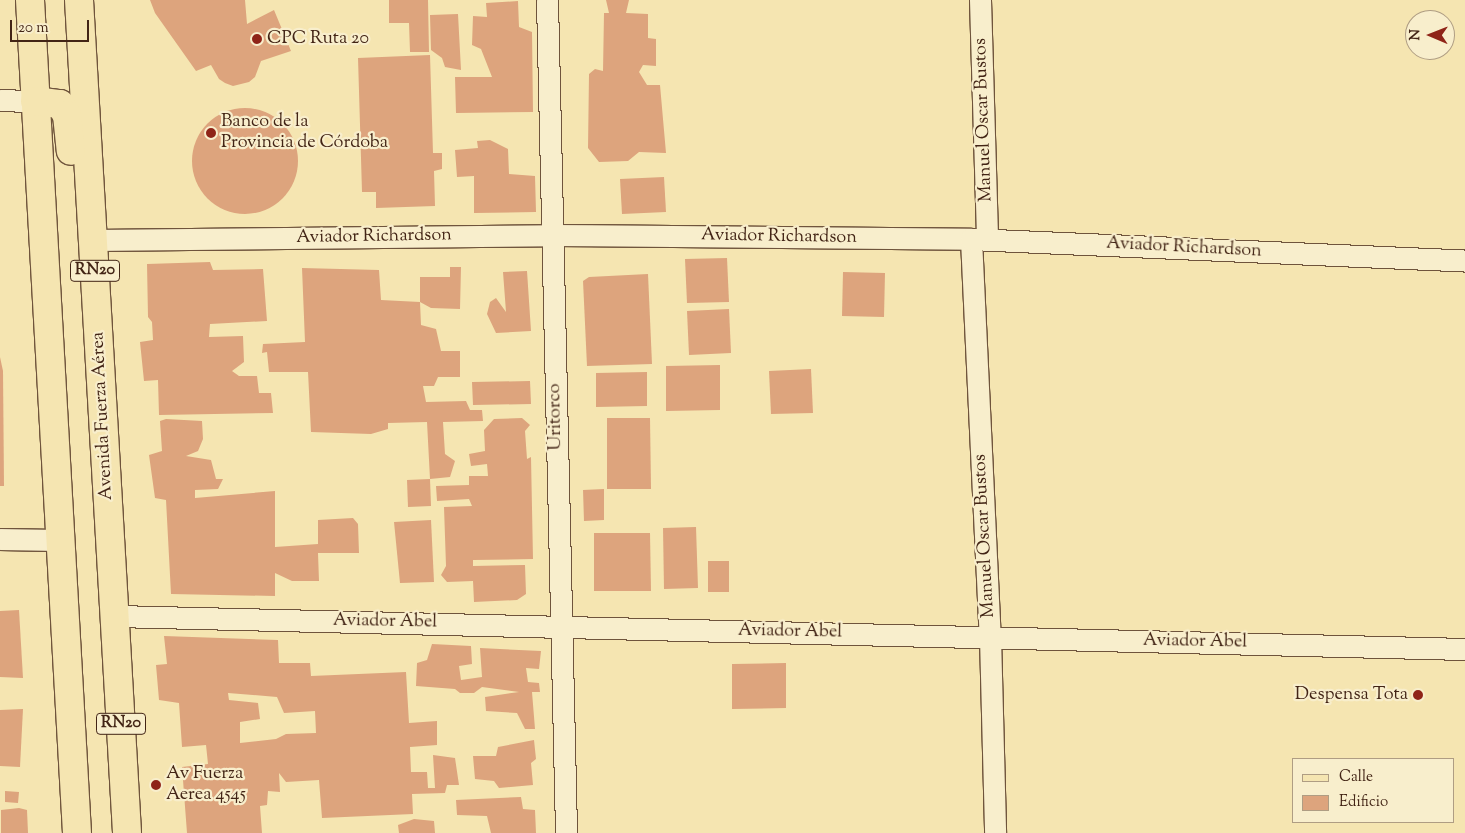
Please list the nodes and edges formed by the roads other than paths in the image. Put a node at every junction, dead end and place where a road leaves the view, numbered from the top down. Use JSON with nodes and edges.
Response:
{"nodes":[{"id":1,"x":30,"y":0,"type":"edge"},
{"id":2,"x":79,"y":0,"type":"edge"},
{"id":3,"x":547,"y":0,"type":"edge"},
{"id":4,"x":980,"y":0,"type":"edge"},
{"id":5,"x":0,"y":100,"type":"edge"},
{"id":6,"x":35,"y":100,"type":"junction"},
{"id":7,"x":552,"y":235,"type":"junction"},
{"id":8,"x":979,"y":239,"type":"junction"},
{"id":9,"x":93,"y":240,"type":"junction"},
{"id":10,"x":1465,"y":261,"type":"edge"},
{"id":11,"x":102,"y":398,"type":"junction"},
{"id":12,"x":0,"y":539,"type":"edge"},
{"id":13,"x":63,"y":540,"type":"junction"},
{"id":14,"x":115,"y":616,"type":"junction"},
{"id":15,"x":561,"y":627,"type":"junction"},
{"id":16,"x":990,"y":637,"type":"junction"},
{"id":17,"x":1465,"y":649,"type":"edge"},
{"id":18,"x":77,"y":833,"type":"edge"},
{"id":19,"x":127,"y":833,"type":"edge"},
{"id":20,"x":566,"y":833,"type":"edge"},
{"id":21,"x":996,"y":833,"type":"edge"}],
"edges":[{"from":1,"to":6,"type":"main road","number":"RN20"},
{"from":2,"to":9,"type":"main road","name":"Avenida Fuerza Aérea","number":"RN20"},
{"from":3,"to":7,"type":"street","name":"Uritorco"},
{"from":4,"to":8,"type":"street","name":"Manuel Oscar Bustos"},
{"from":5,"to":6,"type":"street"},
{"from":6,"to":11,"type":"main road"},
{"from":6,"to":13,"type":"main road","number":"RN20"},
{"from":7,"to":8,"type":"street","name":"Aviador Richardson"},
{"from":7,"to":9,"type":"street","name":"Aviador Richardson"},
{"from":7,"to":15,"type":"street","name":"Uritorco"},
{"from":8,"to":10,"type":"street","name":"Aviador Richardson"},
{"from":8,"to":16,"type":"street","name":"Manuel Oscar Bustos"},
{"from":9,"to":11,"type":"main road","name":"Avenida Fuerza Aérea","number":"RN20"},
{"from":11,"to":14,"type":"main road","name":"Avenida Fuerza Aérea","number":"RN20"},
{"from":12,"to":13,"type":"street"},
{"from":13,"to":18,"type":"main road","number":"RN20"},
{"from":14,"to":15,"type":"street","name":"Aviador Abel"},
{"from":14,"to":19,"type":"main road","name":"Avenida Fuerza Aérea","number":"RN20"},
{"from":15,"to":16,"type":"street","name":"Aviador Abel"},
{"from":15,"to":20,"type":"street","name":"Uritorco"},
{"from":16,"to":17,"type":"street","name":"Aviador Abel"},
{"from":16,"to":21,"type":"street","name":"Manuel Oscar Bustos"}]}
